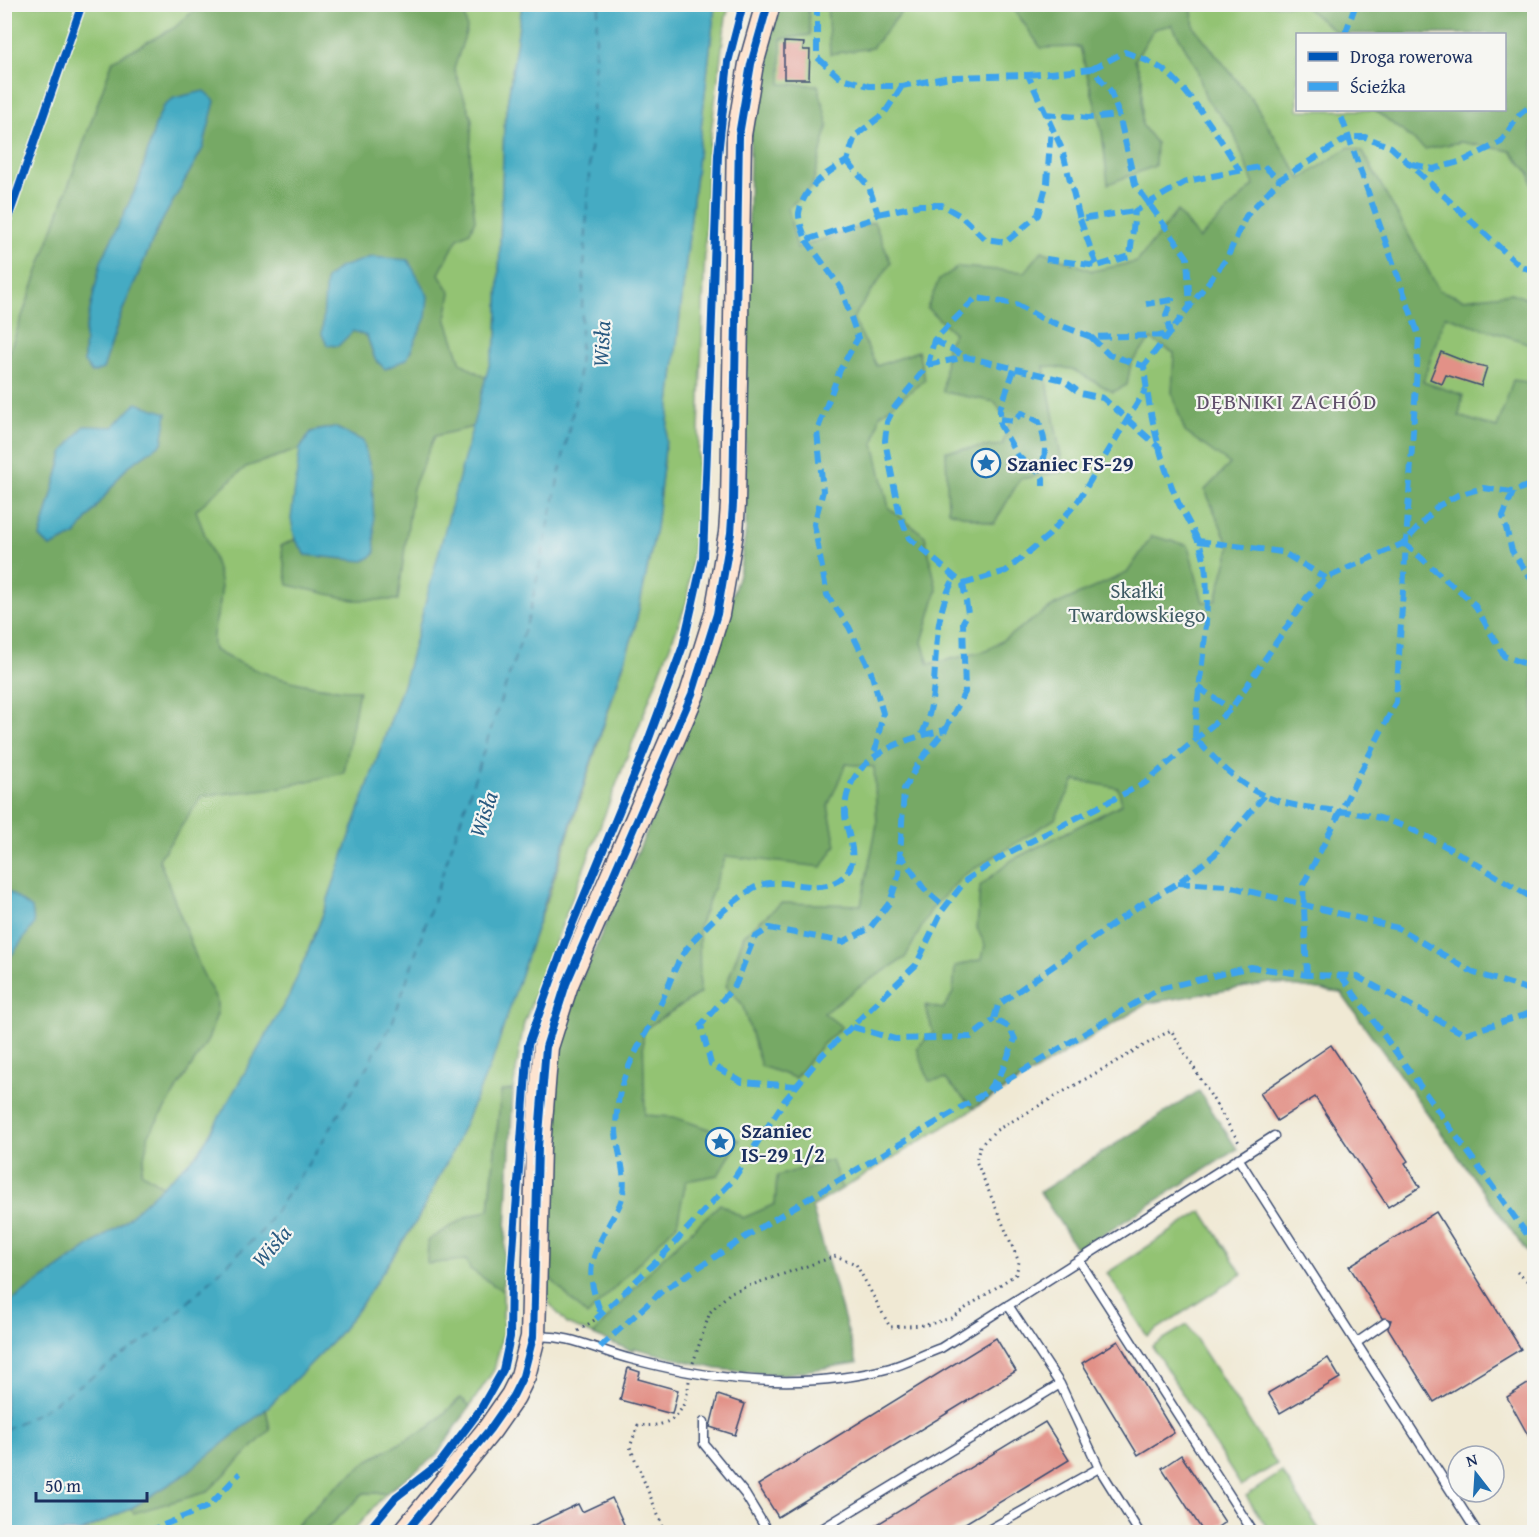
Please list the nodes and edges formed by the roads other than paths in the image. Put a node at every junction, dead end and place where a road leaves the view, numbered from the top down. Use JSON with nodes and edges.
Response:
{"nodes":[{"id":1,"x":768,"y":4,"type":"edge"},
{"id":2,"x":1274,"y":1136,"type":"dead end"},
{"id":3,"x":1239,"y":1158,"type":"junction"},
{"id":4,"x":1079,"y":1260,"type":"junction"},
{"id":5,"x":1008,"y":1305,"type":"junction"},
{"id":6,"x":1385,"y":1323,"type":"dead end"},
{"id":7,"x":532,"y":1337,"type":"junction"},
{"id":8,"x":1356,"y":1343,"type":"junction"},
{"id":9,"x":1060,"y":1384,"type":"junction"},
{"id":10,"x":704,"y":1422,"type":"dead end"},
{"id":11,"x":1099,"y":1468,"type":"junction"},
{"id":12,"x":406,"y":1533,"type":"edge"},
{"id":13,"x":768,"y":1533,"type":"edge"},
{"id":14,"x":817,"y":1533,"type":"edge"},
{"id":15,"x":985,"y":1533,"type":"edge"},
{"id":16,"x":1139,"y":1533,"type":"edge"},
{"id":17,"x":1253,"y":1533,"type":"edge"},
{"id":18,"x":1477,"y":1533,"type":"edge"}],
"edges":[{"from":1,"to":7,"type":"street"},
{"from":2,"to":3,"type":"lane"},
{"from":3,"to":4,"type":"lane"},
{"from":3,"to":8,"type":"lane"},
{"from":4,"to":5,"type":"lane"},
{"from":4,"to":17,"type":"lane"},
{"from":5,"to":7,"type":"lane"},
{"from":5,"to":9,"type":"lane"},
{"from":6,"to":8,"type":"lane"},
{"from":7,"to":12,"type":"street"},
{"from":8,"to":18,"type":"lane"},
{"from":9,"to":11,"type":"lane"},
{"from":9,"to":14,"type":"lane"},
{"from":10,"to":13,"type":"lane"},
{"from":11,"to":15,"type":"lane"},
{"from":11,"to":16,"type":"lane"}]}
